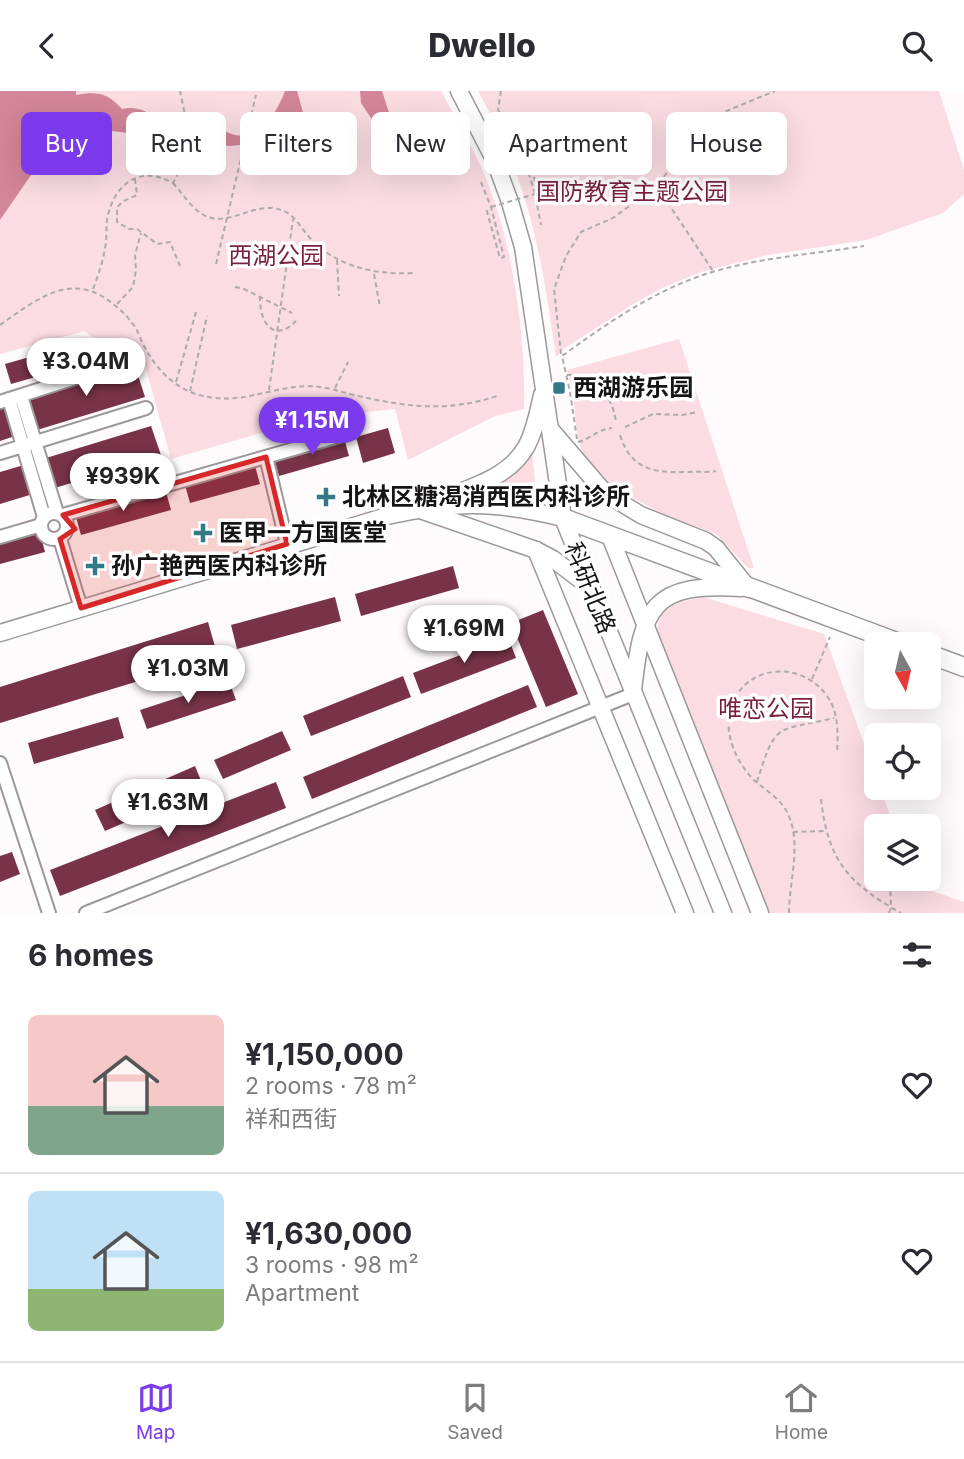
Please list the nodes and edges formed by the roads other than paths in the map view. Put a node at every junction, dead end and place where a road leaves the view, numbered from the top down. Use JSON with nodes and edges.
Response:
{"nodes":[{"id":1,"x":459,"y":91,"type":"edge"},
{"id":2,"x":132,"y":360,"type":"dead end"},
{"id":3,"x":544,"y":386,"type":"junction"},
{"id":4,"x":10,"y":399,"type":"edge"},
{"id":5,"x":146,"y":408,"type":"dead end"},
{"id":6,"x":550,"y":430,"type":"junction"},
{"id":7,"x":353,"y":432,"type":"dead end"},
{"id":8,"x":29,"y":444,"type":"junction"},
{"id":9,"x":0,"y":453,"type":"edge"},
{"id":10,"x":265,"y":457,"type":"junction"},
{"id":11,"x":417,"y":509,"type":"junction"},
{"id":12,"x":51,"y":518,"type":"junction"},
{"id":13,"x":563,"y":518,"type":"junction"},
{"id":14,"x":610,"y":535,"type":"junction"},
{"id":15,"x":0,"y":537,"type":"edge"},
{"id":16,"x":60,"y":539,"type":"junction"},
{"id":17,"x":287,"y":544,"type":"junction"},
{"id":18,"x":536,"y":550,"type":"junction"},
{"id":19,"x":589,"y":586,"type":"junction"},
{"id":20,"x":749,"y":589,"type":"junction"},
{"id":21,"x":81,"y":608,"type":"junction"},
{"id":22,"x":645,"y":627,"type":"junction"},
{"id":23,"x":869,"y":632,"type":"edge"},
{"id":24,"x":0,"y":633,"type":"edge"},
{"id":25,"x":942,"y":659,"type":"edge"},
{"id":26,"x":964,"y":667,"type":"edge"},
{"id":27,"x":633,"y":694,"type":"junction"},
{"id":28,"x":599,"y":708,"type":"junction"},
{"id":29,"x":0,"y":763,"type":"edge"},
{"id":30,"x":49,"y":913,"type":"edge"},
{"id":31,"x":86,"y":913,"type":"edge"},
{"id":32,"x":685,"y":913,"type":"edge"},
{"id":33,"x":723,"y":913,"type":"edge"},
{"id":34,"x":760,"y":913,"type":"edge"}],
"edges":[{"from":1,"to":3,"type":"main road","name":"科研北路"},
{"from":2,"to":4,"type":"street"},
{"from":3,"to":6,"type":"main road","name":"科研北路"},
{"from":3,"to":11,"type":"main road"},
{"from":4,"to":8,"type":"street"},
{"from":5,"to":8,"type":"street"},
{"from":6,"to":13,"type":"main road","name":"科研北路"},
{"from":6,"to":20,"type":"main road"},
{"from":7,"to":10,"type":"street"},
{"from":8,"to":9,"type":"street"},
{"from":8,"to":12,"type":"street"},
{"from":10,"to":12,"type":"street"},
{"from":10,"to":17,"type":"street"},
{"from":11,"to":13,"type":"main road"},
{"from":11,"to":17,"type":"main road"},
{"from":11,"to":18,"type":"main road"},
{"from":12,"to":15,"type":"street"},
{"from":12,"to":16,"type":"street"},
{"from":12,"to":16,"type":"street"},
{"from":13,"to":14,"type":"highway"},
{"from":13,"to":19,"type":"main road","name":"科研北路"},
{"from":14,"to":20,"type":"highway"},
{"from":14,"to":22,"type":"main road"},
{"from":16,"to":21,"type":"street"},
{"from":17,"to":21,"type":"main road"},
{"from":18,"to":19,"type":"main road"},
{"from":18,"to":28,"type":"main road"},
{"from":19,"to":27,"type":"main road","name":"科研北路"},
{"from":20,"to":22,"type":"main road"},
{"from":20,"to":23,"type":"highway"},
{"from":21,"to":24,"type":"main road"},
{"from":22,"to":27,"type":"main road"},
{"from":22,"to":34,"type":"main road"},
{"from":25,"to":26,"type":"highway"},
{"from":27,"to":28,"type":"street"},
{"from":27,"to":33,"type":"main road","name":"科研北路"},
{"from":28,"to":31,"type":"street"},
{"from":28,"to":32,"type":"main road"},
{"from":29,"to":30,"type":"street"}]}
